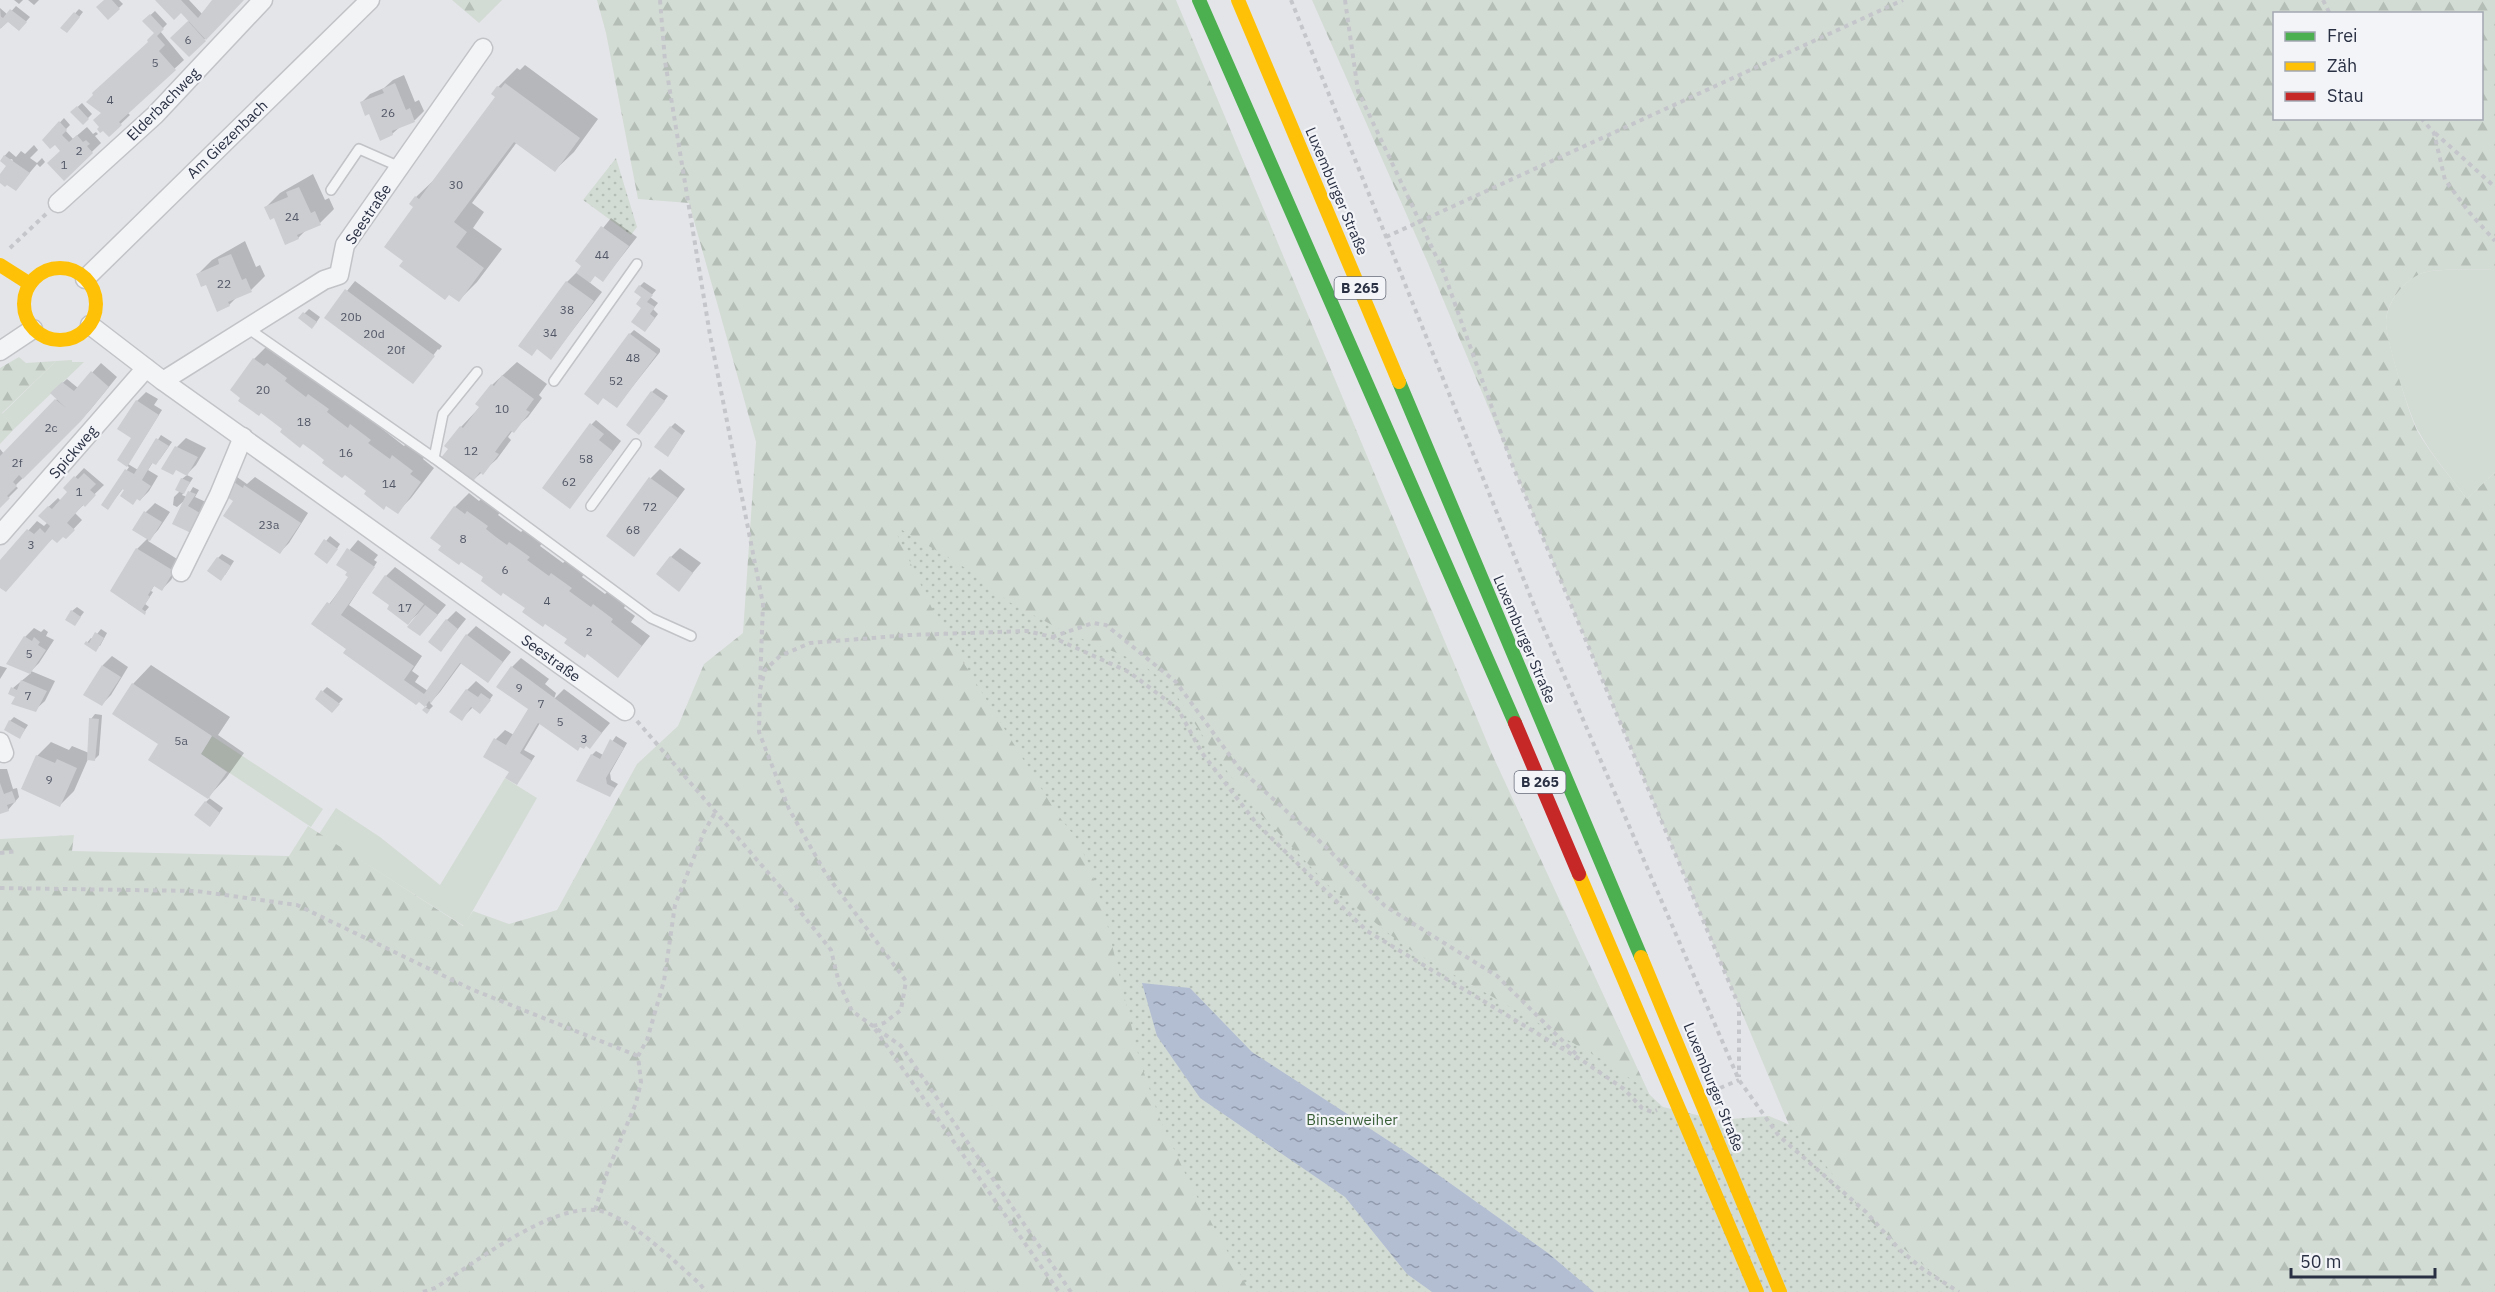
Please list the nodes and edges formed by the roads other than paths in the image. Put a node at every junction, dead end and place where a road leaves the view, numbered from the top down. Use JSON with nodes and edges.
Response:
{"nodes":[{"id":1,"x":263,"y":0,"type":"edge"},
{"id":2,"x":370,"y":0,"type":"edge"},
{"id":3,"x":1199,"y":0,"type":"edge"},
{"id":4,"x":1214,"y":0,"type":"edge"},
{"id":5,"x":1238,"y":0,"type":"edge"},
{"id":6,"x":483,"y":48,"type":"dead end"},
{"id":7,"x":1230,"y":73,"type":"junction"},
{"id":8,"x":400,"y":167,"type":"junction"},
{"id":9,"x":331,"y":190,"type":"dead end"},
{"id":10,"x":58,"y":203,"type":"road end"},
{"id":11,"x":638,"y":264,"type":"dead end"},
{"id":12,"x":0,"y":265,"type":"edge"},
{"id":13,"x":85,"y":279,"type":"junction"},
{"id":14,"x":30,"y":284,"type":"junction"},
{"id":15,"x":90,"y":325,"type":"junction"},
{"id":16,"x":246,"y":327,"type":"junction"},
{"id":17,"x":33,"y":329,"type":"junction"},
{"id":18,"x":0,"y":351,"type":"edge"},
{"id":19,"x":146,"y":368,"type":"junction"},
{"id":20,"x":477,"y":372,"type":"dead end"},
{"id":21,"x":162,"y":381,"type":"junction"},
{"id":22,"x":554,"y":381,"type":"dead end"},
{"id":23,"x":243,"y":437,"type":"junction"},
{"id":24,"x":636,"y":444,"type":"dead end"},
{"id":25,"x":434,"y":458,"type":"junction"},
{"id":26,"x":591,"y":506,"type":"dead end"},
{"id":27,"x":1468,"y":509,"type":"dead end"},
{"id":28,"x":0,"y":535,"type":"edge"},
{"id":29,"x":181,"y":572,"type":"dead end"},
{"id":30,"x":1479,"y":576,"type":"junction"},
{"id":31,"x":691,"y":636,"type":"dead end"},
{"id":32,"x":625,"y":711,"type":"road end"},
{"id":33,"x":1757,"y":1292,"type":"edge"},
{"id":34,"x":1780,"y":1292,"type":"edge"}],
"edges":[{"from":1,"to":10,"type":"street","name":"Elderbachweg"},
{"from":2,"to":13,"type":"street","name":"Am Giezenbach"},
{"from":3,"to":7,"type":"main road","number":"B 265"},
{"from":4,"to":7,"type":"main road"},
{"from":5,"to":30,"type":"main road","name":"Luxemburger Straße","number":"B 265"},
{"from":6,"to":8,"type":"street","name":"Seestraße"},
{"from":7,"to":33,"type":"main road","number":"B 265"},
{"from":8,"to":9,"type":"lane"},
{"from":8,"to":16,"type":"street","name":"Seestraße"},
{"from":11,"to":22,"type":"lane"},
{"from":12,"to":14,"type":"main road"},
{"from":13,"to":14,"type":"main road"},
{"from":13,"to":15,"type":"main road"},
{"from":14,"to":17,"type":"main road"},
{"from":15,"to":17,"type":"main road"},
{"from":15,"to":19,"type":"street","name":"Seestraße"},
{"from":16,"to":21,"type":"street","name":"Seestraße"},
{"from":16,"to":25,"type":"lane"},
{"from":17,"to":18,"type":"street"},
{"from":19,"to":21,"type":"street","name":"Seestraße"},
{"from":19,"to":28,"type":"street","name":"Spickweg"},
{"from":20,"to":25,"type":"lane"},
{"from":21,"to":23,"type":"street","name":"Seestraße"},
{"from":23,"to":29,"type":"street"},
{"from":23,"to":32,"type":"street","name":"Seestraße"},
{"from":24,"to":26,"type":"lane"},
{"from":25,"to":31,"type":"lane"},
{"from":27,"to":30,"type":"main road"},
{"from":30,"to":34,"type":"main road","name":"Luxemburger Straße","number":"B 265"}]}
